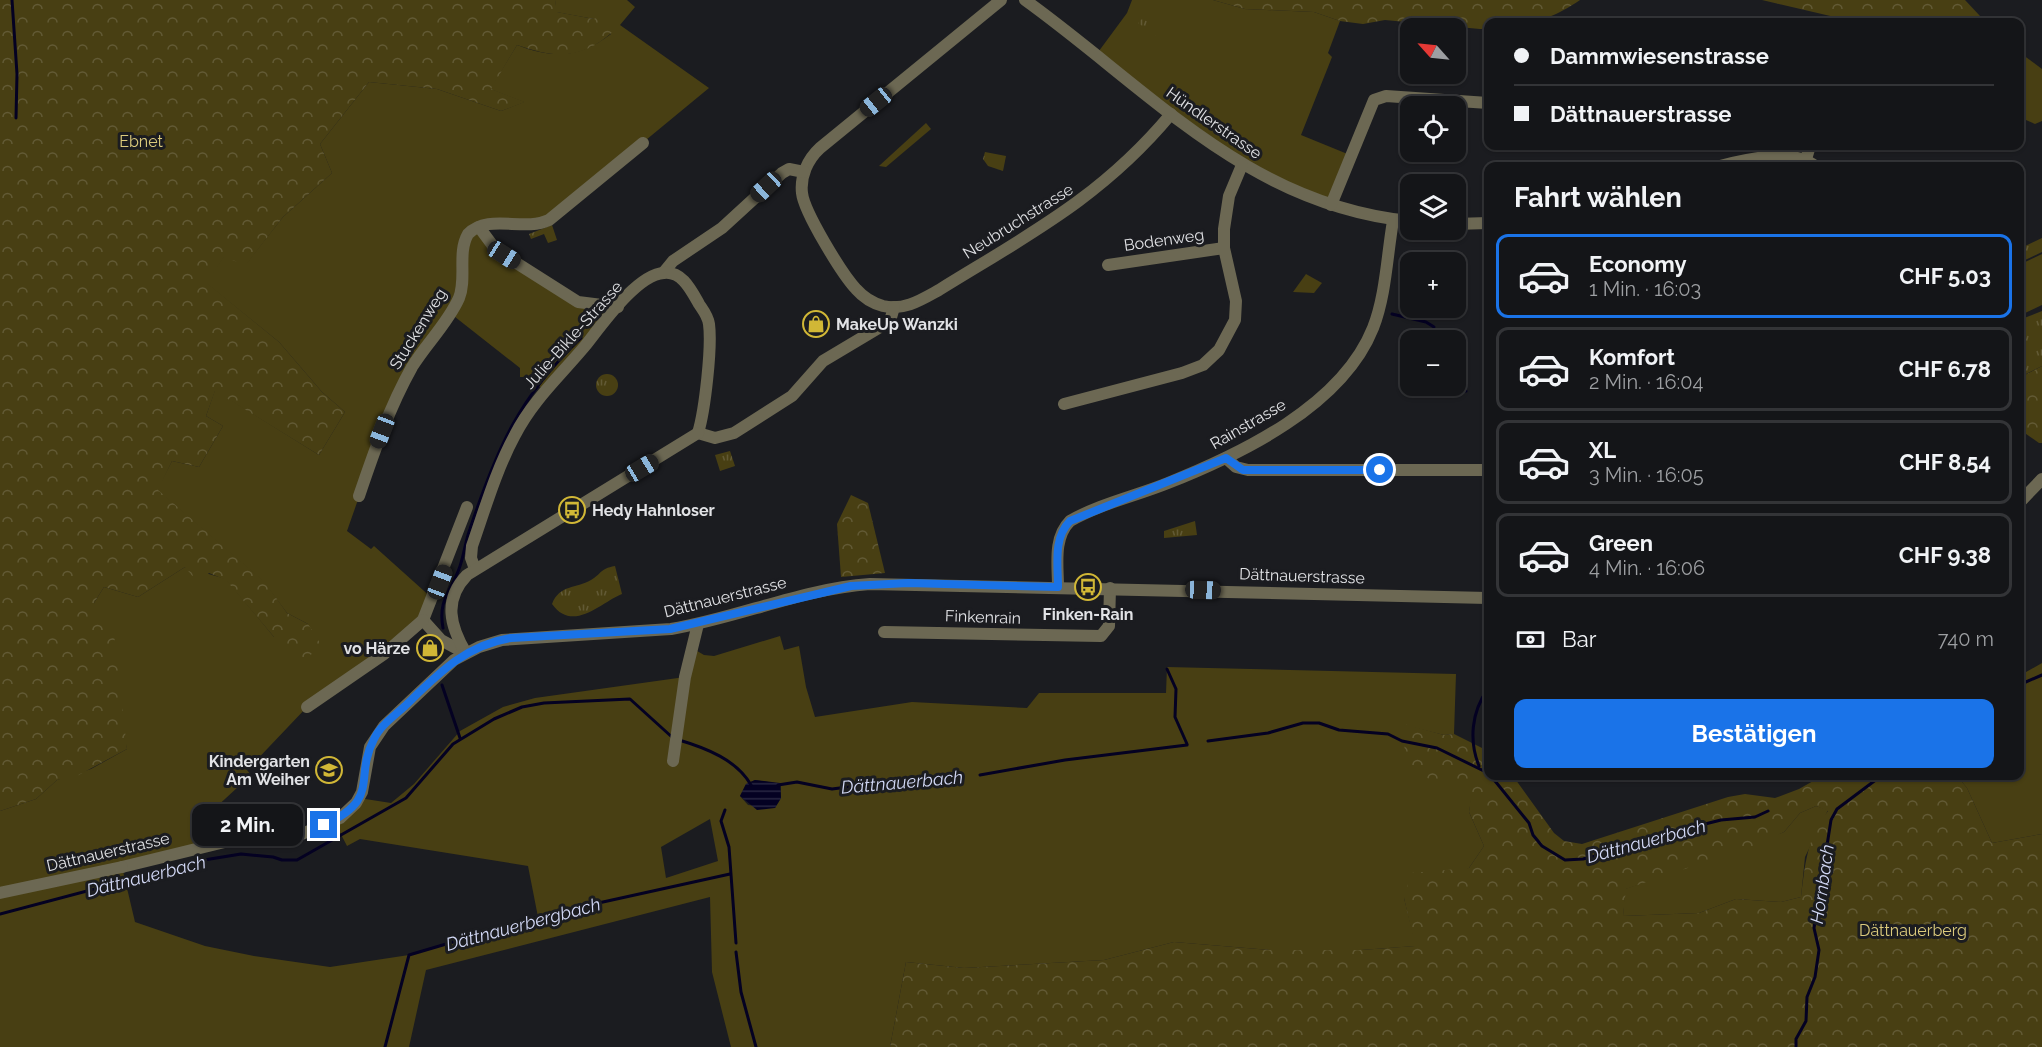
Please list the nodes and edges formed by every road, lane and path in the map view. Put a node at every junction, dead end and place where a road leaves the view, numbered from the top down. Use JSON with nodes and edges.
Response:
{"nodes":[{"id":1,"x":1001,"y":0,"type":"edge"},
{"id":2,"x":1025,"y":0,"type":"edge"},
{"id":3,"x":1484,"y":103,"type":"edge"},
{"id":4,"x":1171,"y":114,"type":"junction"},
{"id":5,"x":643,"y":143,"type":"dead end"},
{"id":6,"x":1743,"y":162,"type":"edge"},
{"id":7,"x":1802,"y":162,"type":"edge"},
{"id":8,"x":1242,"y":165,"type":"junction"},
{"id":9,"x":804,"y":172,"type":"junction"},
{"id":10,"x":1331,"y":204,"type":"junction"},
{"id":11,"x":1393,"y":221,"type":"junction"},
{"id":12,"x":1400,"y":221,"type":"edge"},
{"id":13,"x":1484,"y":223,"type":"edge"},
{"id":14,"x":1466,"y":224,"type":"edge"},
{"id":15,"x":479,"y":226,"type":"junction"},
{"id":16,"x":1224,"y":248,"type":"junction"},
{"id":17,"x":1108,"y":265,"type":"dead end"},
{"id":18,"x":664,"y":272,"type":"junction"},
{"id":19,"x":618,"y":307,"type":"junction"},
{"id":20,"x":894,"y":307,"type":"junction"},
{"id":21,"x":1065,"y":404,"type":"dead end"},
{"id":22,"x":698,"y":433,"type":"junction"},
{"id":23,"x":1226,"y":458,"type":"junction"},
{"id":24,"x":1484,"y":470,"type":"edge"},
{"id":25,"x":2042,"y":479,"type":"edge"},
{"id":26,"x":359,"y":496,"type":"dead end"},
{"id":27,"x":2024,"y":498,"type":"edge"},
{"id":28,"x":467,"y":507,"type":"dead end"},
{"id":29,"x":475,"y":569,"type":"junction"},
{"id":30,"x":1058,"y":587,"type":"junction"},
{"id":31,"x":1110,"y":588,"type":"junction"},
{"id":32,"x":1484,"y":597,"type":"edge"},
{"id":33,"x":423,"y":620,"type":"junction"},
{"id":34,"x":698,"y":624,"type":"junction"},
{"id":35,"x":884,"y":632,"type":"dead end"},
{"id":36,"x":466,"y":653,"type":"junction"},
{"id":37,"x":307,"y":707,"type":"dead end"},
{"id":38,"x":673,"y":761,"type":"dead end"},
{"id":39,"x":0,"y":893,"type":"edge"}],
"edges":[{"from":1,"to":9,"type":"street"},
{"from":2,"to":4,"type":"street","name":"Hündlerstrasse"},
{"from":3,"to":10,"type":"street"},
{"from":4,"to":8,"type":"street","name":"Hündlerstrasse"},
{"from":4,"to":20,"type":"street","name":"Neubruchstrasse"},
{"from":5,"to":15,"type":"street"},
{"from":6,"to":7,"type":"street"},
{"from":8,"to":10,"type":"street","name":"Hündlerstrasse"},
{"from":8,"to":16,"type":"street"},
{"from":9,"to":18,"type":"street","name":"Julie-Bikle-Strasse"},
{"from":9,"to":20,"type":"street"},
{"from":10,"to":11,"type":"street","name":"Hündlerstrasse"},
{"from":11,"to":12,"type":"street","name":"Hündlerstrasse"},
{"from":11,"to":23,"type":"street","name":"Rainstrasse"},
{"from":13,"to":14,"type":"street"},
{"from":15,"to":19,"type":"street"},
{"from":15,"to":26,"type":"street","name":"Stuckenweg"},
{"from":16,"to":17,"type":"street","name":"Bodenweg"},
{"from":16,"to":21,"type":"street"},
{"from":18,"to":19,"type":"street","name":"Julie-Bikle-Strasse"},
{"from":18,"to":22,"type":"street"},
{"from":19,"to":29,"type":"street","name":"Julie-Bikle-Strasse"},
{"from":20,"to":22,"type":"street"},
{"from":22,"to":29,"type":"street"},
{"from":23,"to":24,"type":"street"},
{"from":23,"to":30,"type":"street","name":"Rainstrasse"},
{"from":25,"to":27,"type":"street"},
{"from":28,"to":33,"type":"street"},
{"from":29,"to":36,"type":"street"},
{"from":30,"to":31,"type":"street","name":"Dättnauerstrasse"},
{"from":30,"to":34,"type":"street","name":"Dättnauerstrasse"},
{"from":31,"to":32,"type":"street","name":"Dättnauerstrasse"},
{"from":31,"to":35,"type":"street","name":"Finkenrain"},
{"from":33,"to":36,"type":"street"},
{"from":33,"to":37,"type":"street"},
{"from":34,"to":36,"type":"street","name":"Dättnauerstrasse"},
{"from":34,"to":38,"type":"street"},
{"from":36,"to":39,"type":"street","name":"Dättnauerstrasse"}]}
